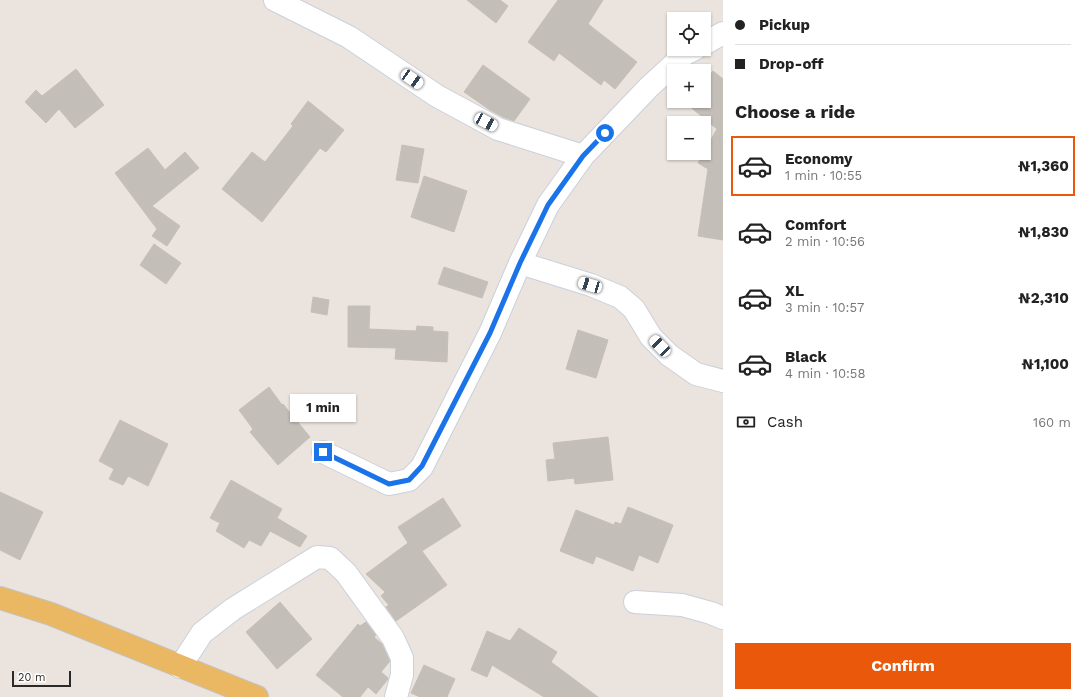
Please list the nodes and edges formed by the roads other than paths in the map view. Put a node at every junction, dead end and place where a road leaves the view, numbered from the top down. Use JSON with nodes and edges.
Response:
{"nodes":[{"id":1,"x":275,"y":0,"type":"edge"},
{"id":2,"x":723,"y":33,"type":"edge"},
{"id":3,"x":711,"y":40,"type":"edge"},
{"id":4,"x":683,"y":56,"type":"edge"},
{"id":5,"x":583,"y":156,"type":"junction"},
{"id":6,"x":520,"y":263,"type":"junction"},
{"id":7,"x":723,"y":381,"type":"edge"},
{"id":8,"x":323,"y":452,"type":"dead end"},
{"id":9,"x":0,"y":598,"type":"edge"},
{"id":10,"x":636,"y":602,"type":"dead end"},
{"id":11,"x":723,"y":618,"type":"edge"},
{"id":12,"x":180,"y":667,"type":"junction"},
{"id":13,"x":257,"y":697,"type":"edge"},
{"id":14,"x":396,"y":697,"type":"edge"}],
"edges":[{"from":1,"to":5,"type":"street"},
{"from":2,"to":3,"type":"street"},
{"from":4,"to":5,"type":"street"},
{"from":5,"to":6,"type":"street"},
{"from":6,"to":7,"type":"street"},
{"from":6,"to":8,"type":"street"},
{"from":9,"to":12,"type":"main road"},
{"from":10,"to":11,"type":"street"},
{"from":12,"to":13,"type":"main road"},
{"from":12,"to":14,"type":"street"}]}
